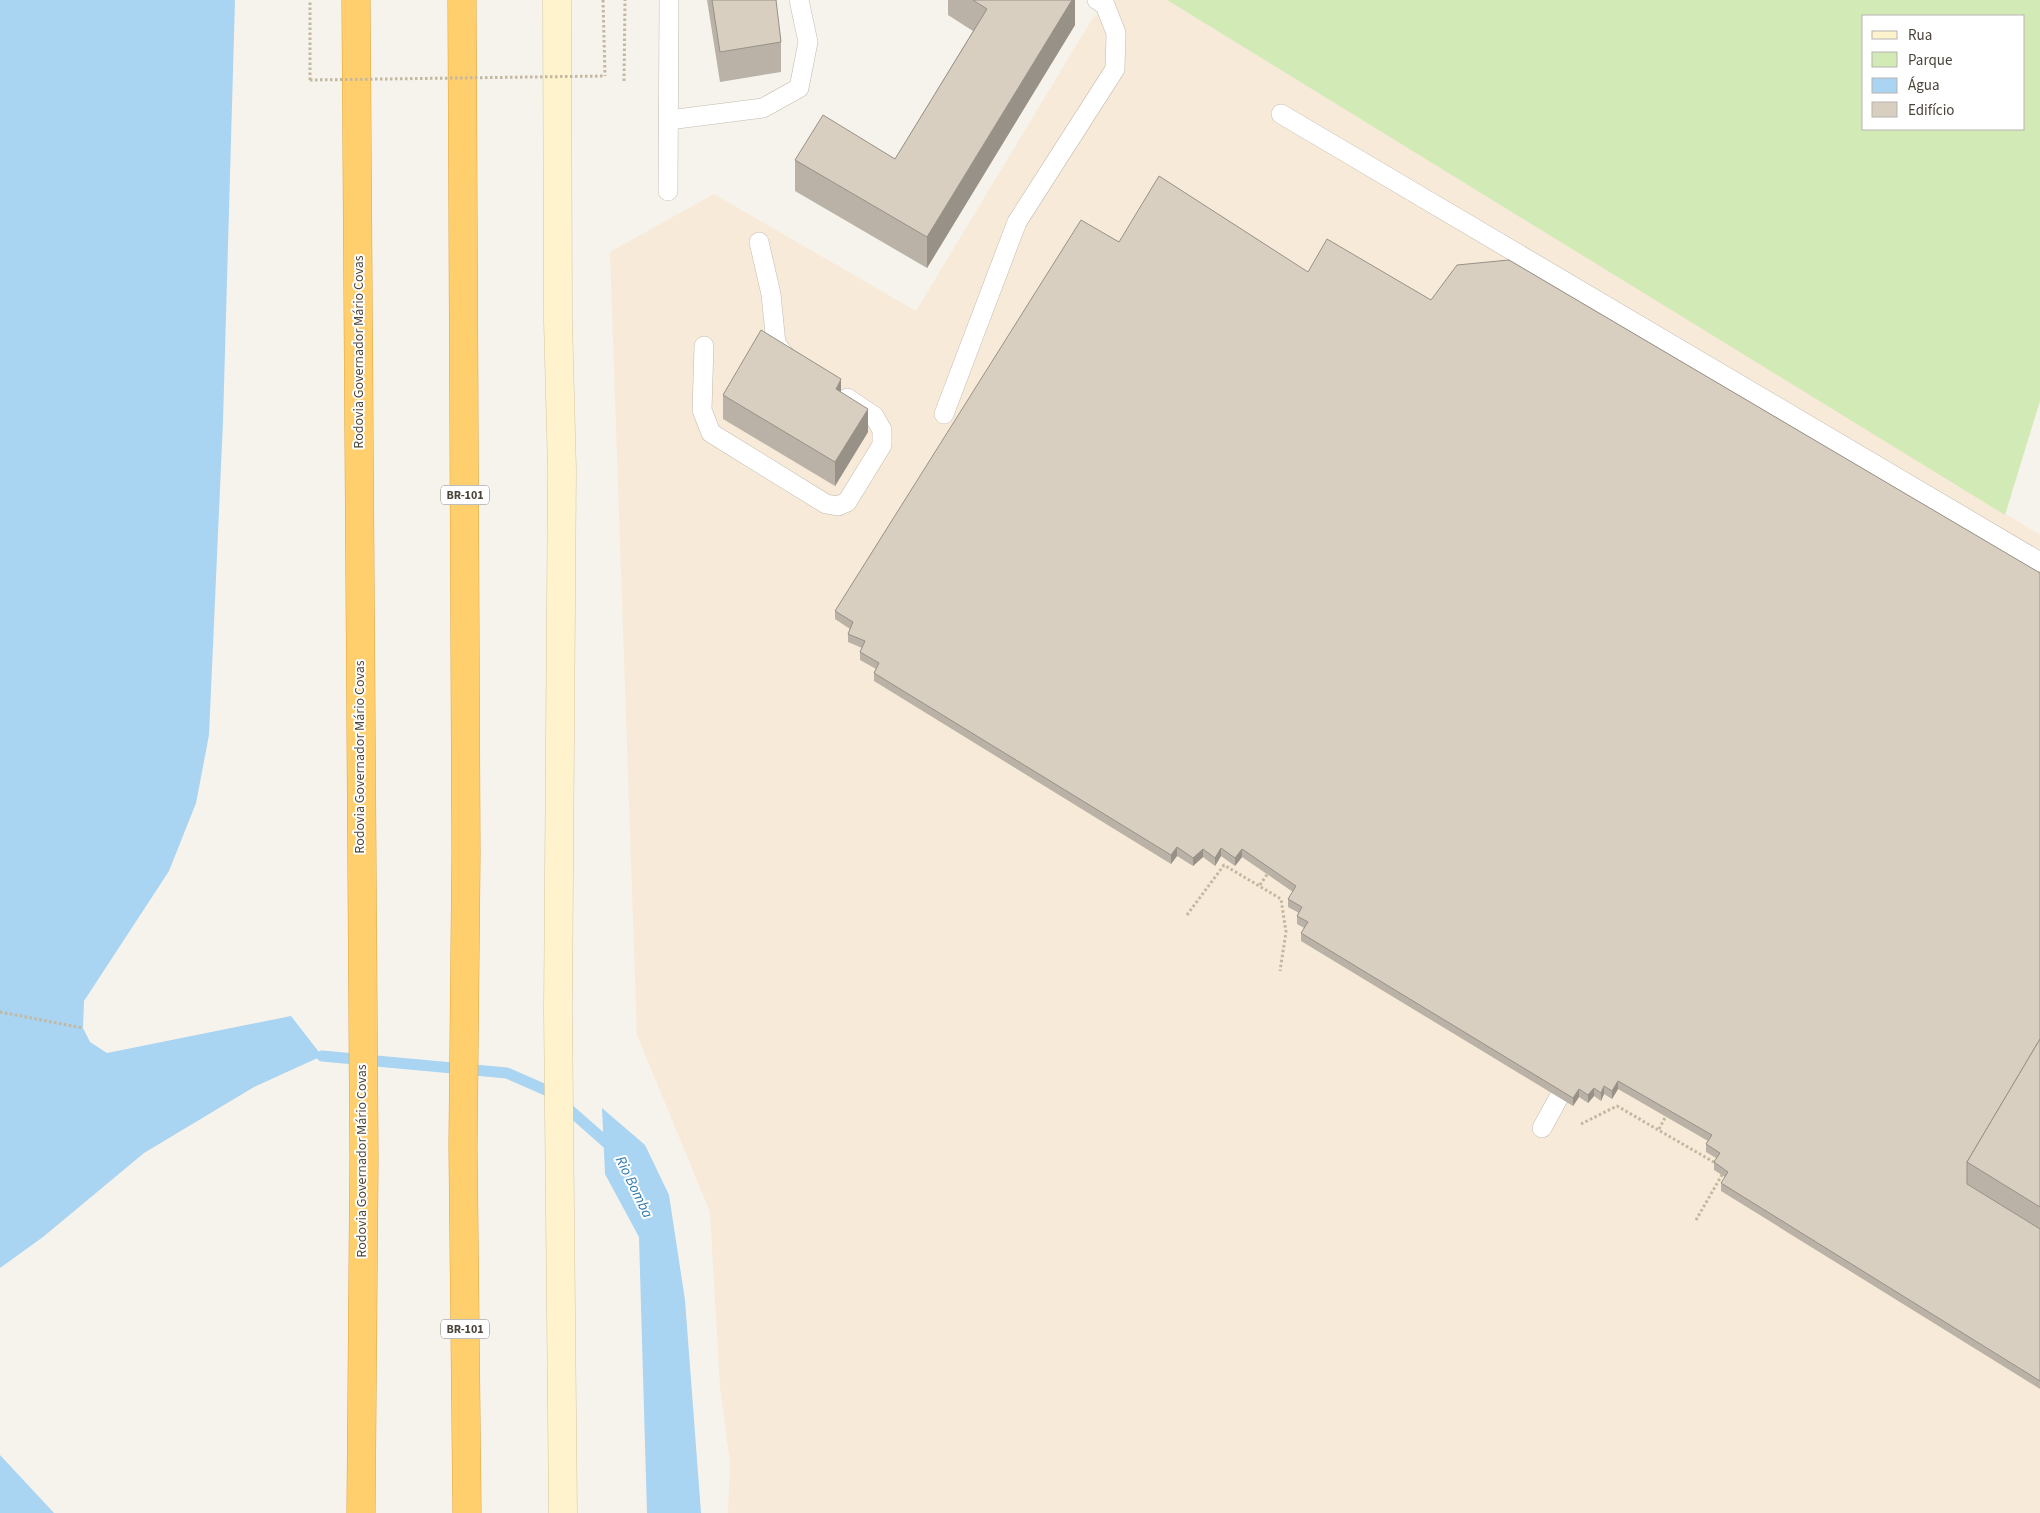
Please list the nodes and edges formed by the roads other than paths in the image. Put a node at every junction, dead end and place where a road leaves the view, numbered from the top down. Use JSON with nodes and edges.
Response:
{"nodes":[{"id":1,"x":356,"y":0,"type":"edge"},
{"id":2,"x":462,"y":0,"type":"edge"},
{"id":3,"x":557,"y":0,"type":"edge"},
{"id":4,"x":669,"y":0,"type":"edge"},
{"id":5,"x":799,"y":0,"type":"edge"},
{"id":6,"x":1097,"y":0,"type":"edge"},
{"id":7,"x":1281,"y":114,"type":"dead end"},
{"id":8,"x":669,"y":120,"type":"junction"},
{"id":9,"x":668,"y":191,"type":"dead end"},
{"id":10,"x":759,"y":242,"type":"dead end"},
{"id":11,"x":704,"y":346,"type":"dead end"},
{"id":12,"x":799,"y":368,"type":"edge"},
{"id":13,"x":832,"y":389,"type":"edge"},
{"id":14,"x":944,"y":414,"type":"dead end"},
{"id":15,"x":2040,"y":562,"type":"edge"},
{"id":16,"x":1559,"y":1097,"type":"edge"},
{"id":17,"x":1542,"y":1128,"type":"dead end"},
{"id":18,"x":361,"y":1513,"type":"edge"},
{"id":19,"x":467,"y":1513,"type":"edge"},
{"id":20,"x":563,"y":1513,"type":"edge"}],
"edges":[{"from":1,"to":18,"type":"highway","name":"Rodovia Governador Mário Covas"},
{"from":2,"to":19,"type":"highway","number":"BR-101"},
{"from":3,"to":20,"type":"main road"},
{"from":4,"to":8,"type":"lane"},
{"from":5,"to":8,"type":"lane"},
{"from":6,"to":14,"type":"lane"},
{"from":7,"to":15,"type":"lane"},
{"from":8,"to":9,"type":"lane"},
{"from":10,"to":12,"type":"lane"},
{"from":11,"to":13,"type":"lane"},
{"from":16,"to":17,"type":"lane"}]}
